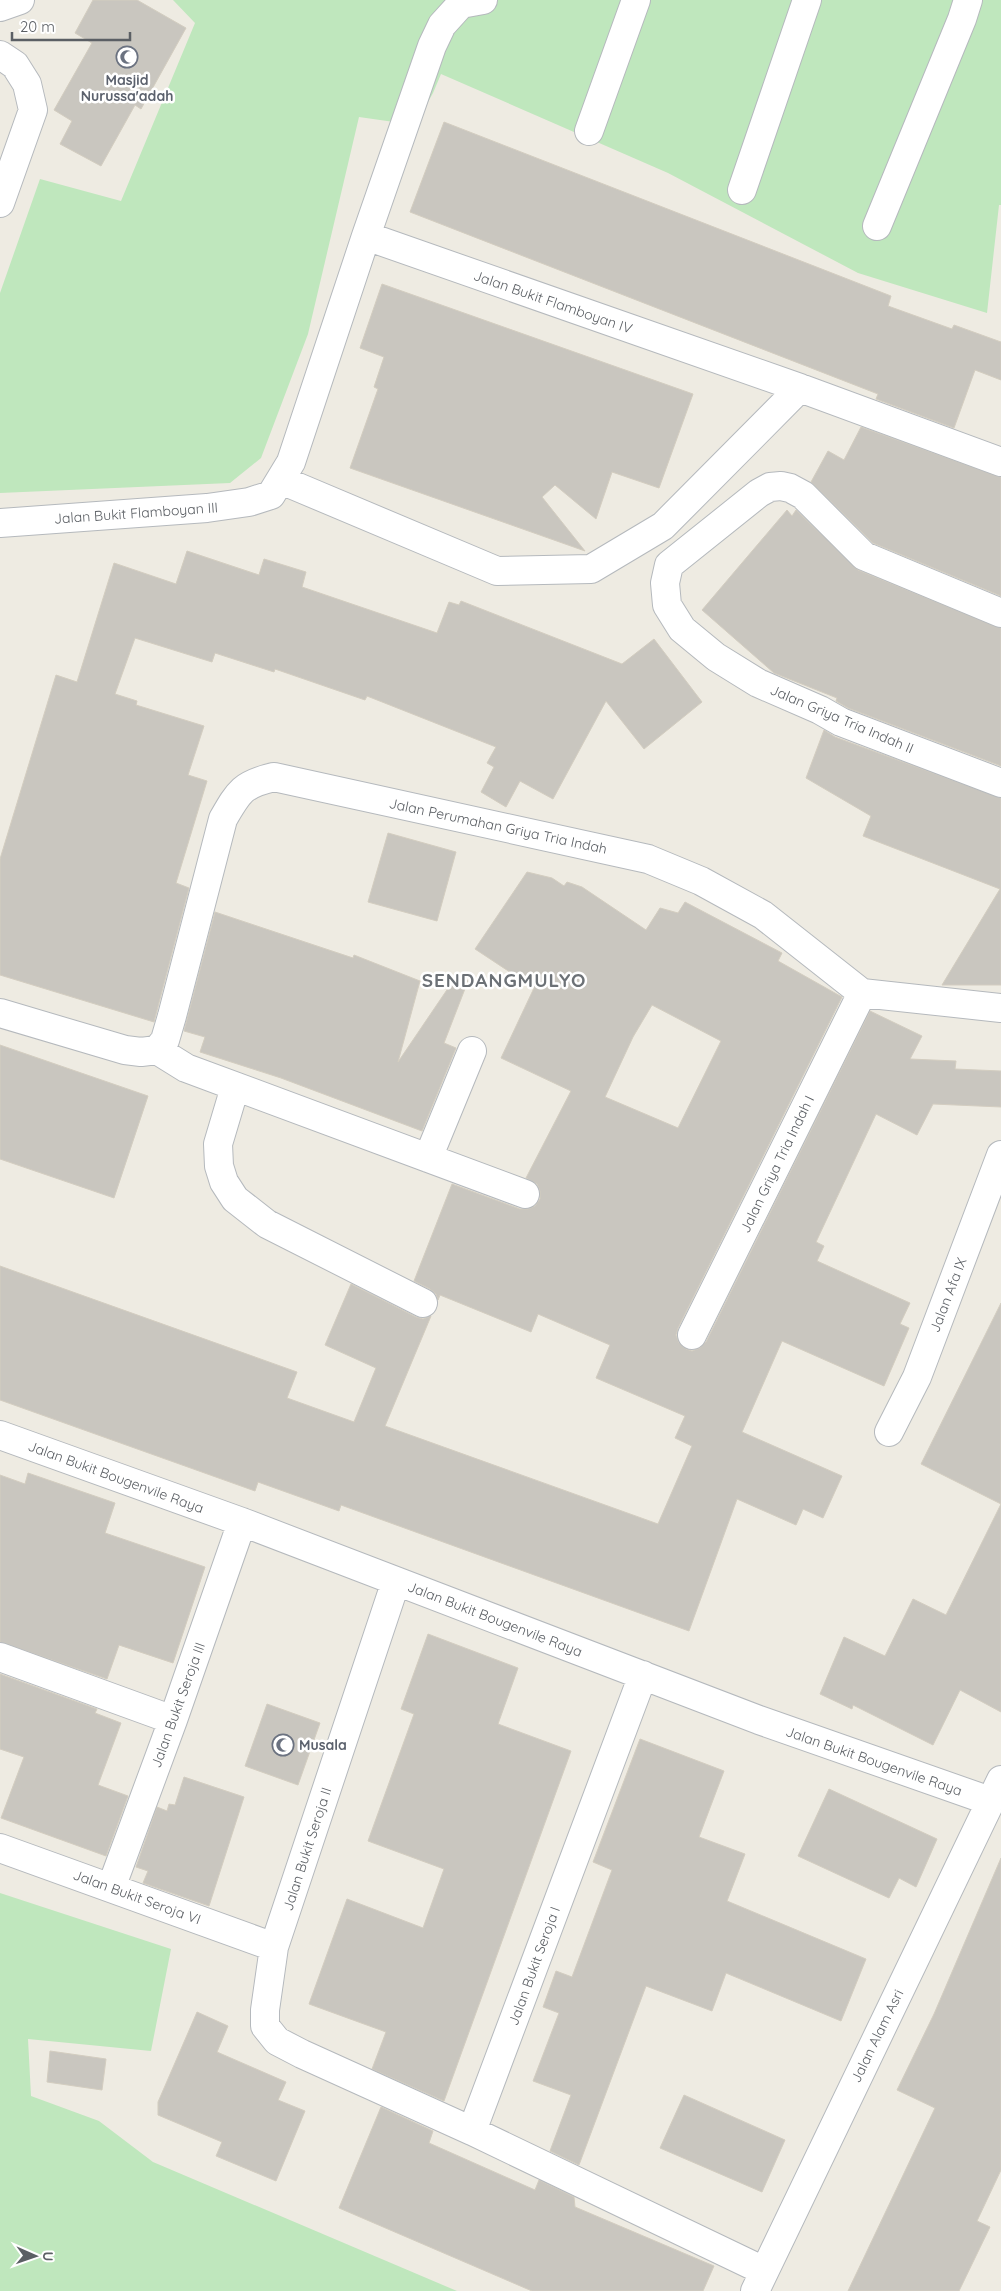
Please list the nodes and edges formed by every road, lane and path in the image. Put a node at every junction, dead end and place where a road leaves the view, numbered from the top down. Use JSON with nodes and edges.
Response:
{"nodes":[{"id":1,"x":20,"y":0,"type":"edge"},
{"id":2,"x":483,"y":0,"type":"edge"},
{"id":3,"x":636,"y":0,"type":"edge"},
{"id":4,"x":806,"y":0,"type":"edge"},
{"id":5,"x":968,"y":0,"type":"edge"},
{"id":6,"x":0,"y":7,"type":"edge"},
{"id":7,"x":0,"y":55,"type":"edge"},
{"id":8,"x":589,"y":131,"type":"dead end"},
{"id":9,"x":742,"y":190,"type":"dead end"},
{"id":10,"x":0,"y":203,"type":"edge"},
{"id":11,"x":877,"y":226,"type":"dead end"},
{"id":12,"x":366,"y":236,"type":"junction"},
{"id":13,"x":800,"y":388,"type":"junction"},
{"id":14,"x":1001,"y":462,"type":"edge"},
{"id":15,"x":276,"y":487,"type":"junction"},
{"id":16,"x":0,"y":523,"type":"edge"},
{"id":17,"x":1001,"y":613,"type":"edge"},
{"id":18,"x":1001,"y":783,"type":"edge"},
{"id":19,"x":862,"y":993,"type":"junction"},
{"id":20,"x":1001,"y":1008,"type":"edge"},
{"id":21,"x":0,"y":1013,"type":"edge"},
{"id":22,"x":154,"y":1051,"type":"junction"},
{"id":23,"x":472,"y":1051,"type":"dead end"},
{"id":24,"x":235,"y":1087,"type":"junction"},
{"id":25,"x":1001,"y":1155,"type":"edge"},
{"id":26,"x":428,"y":1158,"type":"junction"},
{"id":27,"x":525,"y":1194,"type":"dead end"},
{"id":28,"x":423,"y":1303,"type":"dead end"},
{"id":29,"x":692,"y":1335,"type":"dead end"},
{"id":30,"x":889,"y":1432,"type":"dead end"},
{"id":31,"x":0,"y":1435,"type":"edge"},
{"id":32,"x":242,"y":1522,"type":"junction"},
{"id":33,"x":396,"y":1580,"type":"junction"},
{"id":34,"x":0,"y":1657,"type":"edge"},
{"id":35,"x":643,"y":1675,"type":"junction"},
{"id":36,"x":173,"y":1720,"type":"junction"},
{"id":37,"x":996,"y":1791,"type":"edge"},
{"id":38,"x":0,"y":1848,"type":"edge"},
{"id":39,"x":111,"y":1888,"type":"junction"},
{"id":40,"x":274,"y":1947,"type":"junction"},
{"id":41,"x":472,"y":2131,"type":"junction"},
{"id":42,"x":759,"y":2281,"type":"edge"}],
"edges":[{"from":1,"to":6,"type":"street"},
{"from":2,"to":12,"type":"street"},
{"from":3,"to":8,"type":"street"},
{"from":4,"to":9,"type":"street"},
{"from":5,"to":11,"type":"street"},
{"from":7,"to":10,"type":"street"},
{"from":12,"to":13,"type":"street","name":"Jalan Bukit Flamboyan IV"},
{"from":12,"to":15,"type":"street"},
{"from":13,"to":14,"type":"street","name":"Jalan Bukit Flamboyan IV"},
{"from":13,"to":15,"type":"street"},
{"from":15,"to":16,"type":"street","name":"Jalan Bukit Flamboyan III"},
{"from":17,"to":18,"type":"street","name":"Jalan Griya Tria Indah II"},
{"from":19,"to":20,"type":"street"},
{"from":19,"to":22,"type":"street","name":"Jalan Perumahan Griya Tria Indah"},
{"from":19,"to":29,"type":"street","name":"Jalan Griya Tria Indah I"},
{"from":21,"to":22,"type":"street"},
{"from":22,"to":24,"type":"street"},
{"from":23,"to":26,"type":"street"},
{"from":24,"to":26,"type":"street"},
{"from":24,"to":28,"type":"street"},
{"from":25,"to":30,"type":"street","name":"Jalan Afa IX"},
{"from":26,"to":27,"type":"street"},
{"from":31,"to":32,"type":"street","name":"Jalan Bukit Bougenvile Raya"},
{"from":32,"to":33,"type":"street","name":"Jalan Bukit Bougenvile Raya"},
{"from":32,"to":36,"type":"street","name":"Jalan Bukit Seroja III"},
{"from":33,"to":35,"type":"street","name":"Jalan Bukit Bougenvile Raya"},
{"from":33,"to":40,"type":"street","name":"Jalan Bukit Seroja II"},
{"from":34,"to":36,"type":"street"},
{"from":35,"to":37,"type":"street","name":"Jalan Bukit Bougenvile Raya"},
{"from":35,"to":41,"type":"street","name":"Jalan Bukit Seroja I"},
{"from":36,"to":39,"type":"street","name":"Jalan Bukit Seroja III"},
{"from":37,"to":42,"type":"street","name":"Jalan Alam Asri"},
{"from":38,"to":39,"type":"street","name":"Jalan Bukit Seroja VI"},
{"from":39,"to":40,"type":"street","name":"Jalan Bukit Seroja VI"},
{"from":40,"to":41,"type":"street","name":"Jalan Bukit Seroja II"},
{"from":41,"to":42,"type":"street"}]}
